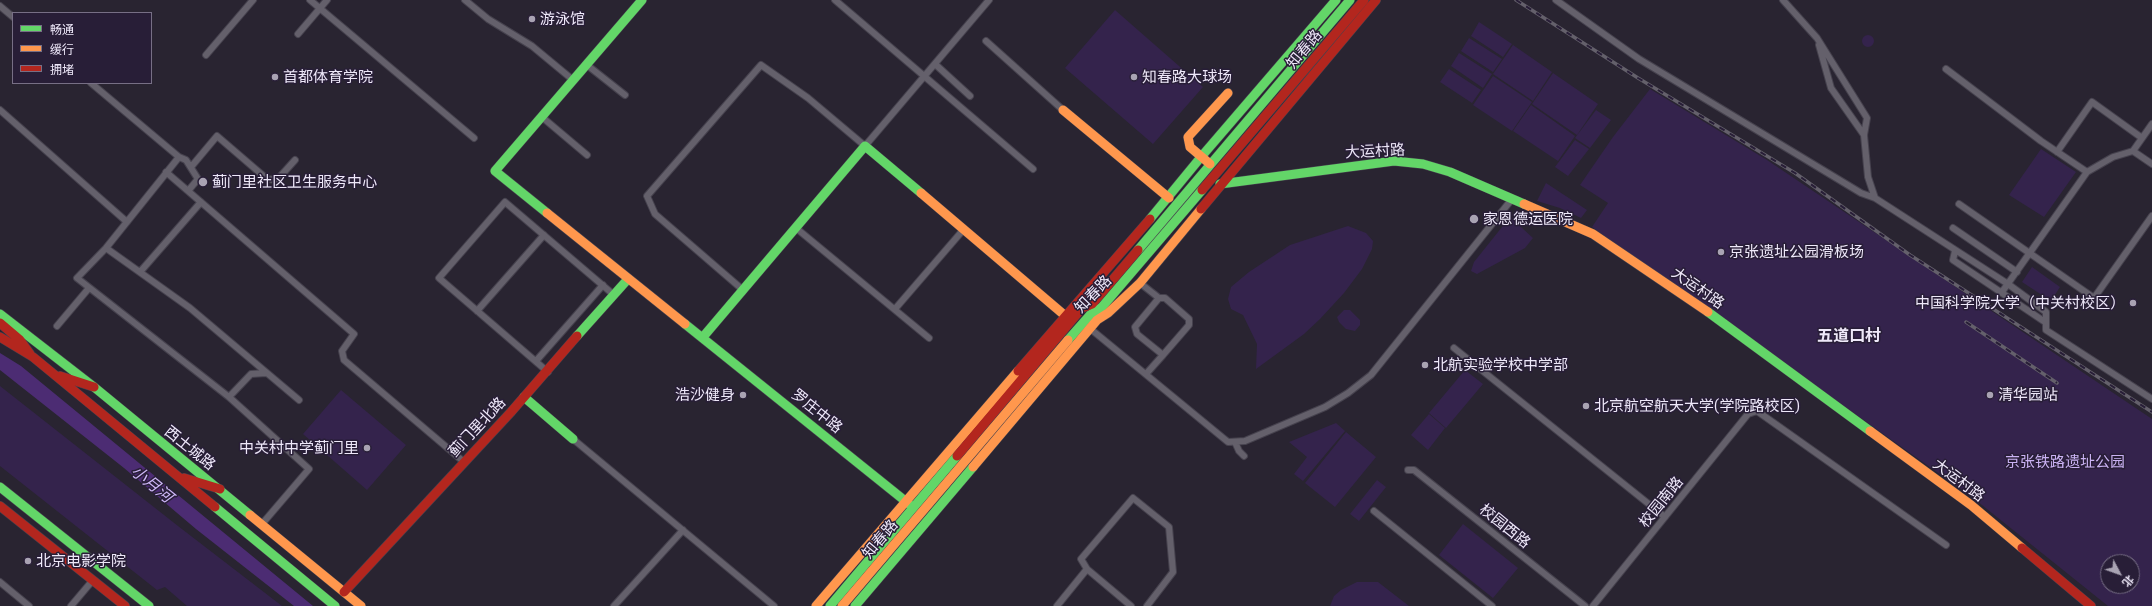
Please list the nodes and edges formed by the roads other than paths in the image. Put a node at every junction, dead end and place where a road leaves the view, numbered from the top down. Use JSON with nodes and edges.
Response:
{"nodes":[{"id":1,"x":253,"y":0,"type":"edge"},
{"id":2,"x":310,"y":0,"type":"edge"},
{"id":3,"x":327,"y":0,"type":"edge"},
{"id":4,"x":465,"y":0,"type":"edge"},
{"id":5,"x":642,"y":0,"type":"edge"},
{"id":6,"x":835,"y":0,"type":"edge"},
{"id":7,"x":989,"y":0,"type":"edge"},
{"id":8,"x":1336,"y":0,"type":"edge"},
{"id":9,"x":1350,"y":0,"type":"edge"},
{"id":10,"x":1364,"y":0,"type":"edge"},
{"id":11,"x":1376,"y":0,"type":"edge"},
{"id":12,"x":1556,"y":0,"type":"edge"},
{"id":13,"x":1783,"y":0,"type":"edge"},
{"id":14,"x":0,"y":6,"type":"edge"},
{"id":15,"x":320,"y":9,"type":"junction"},
{"id":16,"x":12,"y":16,"type":"edge"},
{"id":17,"x":298,"y":34,"type":"dead end"},
{"id":18,"x":1817,"y":38,"type":"junction"},
{"id":19,"x":986,"y":41,"type":"dead end"},
{"id":20,"x":206,"y":55,"type":"dead end"},
{"id":21,"x":935,"y":64,"type":"junction"},
{"id":22,"x":587,"y":65,"type":"junction"},
{"id":23,"x":1946,"y":69,"type":"dead end"},
{"id":24,"x":925,"y":75,"type":"junction"},
{"id":25,"x":573,"y":80,"type":"junction"},
{"id":26,"x":92,"y":84,"type":"edge"},
{"id":27,"x":1228,"y":93,"type":"dead end"},
{"id":28,"x":625,"y":95,"type":"dead end"},
{"id":29,"x":970,"y":96,"type":"dead end"},
{"id":30,"x":0,"y":110,"type":"edge"},
{"id":31,"x":1063,"y":110,"type":"joint"},
{"id":32,"x":542,"y":117,"type":"junction"},
{"id":33,"x":2152,"y":124,"type":"edge"},
{"id":34,"x":1864,"y":136,"type":"junction"},
{"id":35,"x":474,"y":138,"type":"dead end"},
{"id":36,"x":2142,"y":138,"type":"junction"},
{"id":37,"x":865,"y":146,"type":"junction"},
{"id":38,"x":2057,"y":152,"type":"junction"},
{"id":39,"x":2132,"y":152,"type":"junction"},
{"id":40,"x":588,"y":155,"type":"dead end"},
{"id":41,"x":1201,"y":156,"type":"junction"},
{"id":42,"x":179,"y":157,"type":"junction"},
{"id":43,"x":295,"y":160,"type":"dead end"},
{"id":44,"x":1210,"y":164,"type":"junction"},
{"id":45,"x":2152,"y":164,"type":"edge"},
{"id":46,"x":191,"y":167,"type":"junction"},
{"id":47,"x":1033,"y":169,"type":"dead end"},
{"id":48,"x":166,"y":172,"type":"junction"},
{"id":49,"x":2087,"y":172,"type":"junction"},
{"id":50,"x":1217,"y":181,"type":"junction"},
{"id":51,"x":188,"y":191,"type":"junction"},
{"id":52,"x":1169,"y":198,"type":"junction"},
{"id":53,"x":1875,"y":198,"type":"junction"},
{"id":54,"x":1512,"y":199,"type":"junction"},
{"id":55,"x":201,"y":202,"type":"junction"},
{"id":56,"x":1959,"y":204,"type":"dead end"},
{"id":57,"x":2152,"y":216,"type":"edge"},
{"id":58,"x":127,"y":222,"type":"junction"},
{"id":59,"x":796,"y":228,"type":"junction"},
{"id":60,"x":1953,"y":228,"type":"dead end"},
{"id":61,"x":964,"y":229,"type":"junction"},
{"id":62,"x":544,"y":235,"type":"junction"},
{"id":63,"x":106,"y":248,"type":"junction"},
{"id":64,"x":1955,"y":251,"type":"junction"},
{"id":65,"x":2030,"y":254,"type":"junction"},
{"id":66,"x":140,"y":272,"type":"junction"},
{"id":67,"x":2017,"y":272,"type":"junction"},
{"id":68,"x":628,"y":279,"type":"junction"},
{"id":69,"x":1140,"y":283,"type":"junction"},
{"id":70,"x":2008,"y":284,"type":"junction"},
{"id":71,"x":603,"y":285,"type":"junction"},
{"id":72,"x":89,"y":288,"type":"junction"},
{"id":73,"x":743,"y":290,"type":"junction"},
{"id":74,"x":2002,"y":292,"type":"junction"},
{"id":75,"x":614,"y":295,"type":"junction"},
{"id":76,"x":1159,"y":298,"type":"junction"},
{"id":77,"x":895,"y":309,"type":"junction"},
{"id":78,"x":477,"y":311,"type":"junction"},
{"id":79,"x":0,"y":314,"type":"edge"},
{"id":80,"x":1068,"y":318,"type":"junction"},
{"id":81,"x":2045,"y":322,"type":"junction"},
{"id":82,"x":0,"y":323,"type":"edge"},
{"id":83,"x":57,"y":326,"type":"dead end"},
{"id":84,"x":1087,"y":326,"type":"junction"},
{"id":85,"x":0,"y":337,"type":"edge"},
{"id":86,"x":703,"y":337,"type":"junction"},
{"id":87,"x":929,"y":338,"type":"dead end"},
{"id":88,"x":1454,"y":348,"type":"dead end"},
{"id":89,"x":1163,"y":355,"type":"junction"},
{"id":90,"x":33,"y":357,"type":"junction"},
{"id":91,"x":536,"y":361,"type":"junction"},
{"id":92,"x":548,"y":372,"type":"dead end"},
{"id":93,"x":53,"y":373,"type":"junction"},
{"id":94,"x":266,"y":373,"type":"junction"},
{"id":95,"x":1146,"y":374,"type":"junction"},
{"id":96,"x":94,"y":387,"type":"junction"},
{"id":97,"x":229,"y":398,"type":"junction"},
{"id":98,"x":524,"y":398,"type":"junction"},
{"id":99,"x":2152,"y":399,"type":"edge"},
{"id":100,"x":299,"y":400,"type":"dead end"},
{"id":101,"x":573,"y":439,"type":"joint"},
{"id":102,"x":1235,"y":442,"type":"junction"},
{"id":103,"x":1244,"y":456,"type":"dead end"},
{"id":104,"x":464,"y":462,"type":"junction"},
{"id":105,"x":1408,"y":470,"type":"dead end"},
{"id":106,"x":179,"y":476,"type":"junction"},
{"id":107,"x":0,"y":487,"type":"edge"},
{"id":108,"x":220,"y":490,"type":"junction"},
{"id":109,"x":906,"y":501,"type":"junction"},
{"id":110,"x":0,"y":506,"type":"edge"},
{"id":111,"x":916,"y":510,"type":"junction"},
{"id":112,"x":1374,"y":511,"type":"dead end"},
{"id":113,"x":1665,"y":517,"type":"junction"},
{"id":114,"x":262,"y":524,"type":"junction"},
{"id":115,"x":683,"y":530,"type":"junction"},
{"id":116,"x":1946,"y":545,"type":"dead end"},
{"id":117,"x":1087,"y":569,"type":"junction"},
{"id":118,"x":93,"y":580,"type":"junction"},
{"id":119,"x":2,"y":584,"type":"edge"},
{"id":120,"x":344,"y":592,"type":"junction"},
{"id":121,"x":321,"y":595,"type":"junction"},
{"id":122,"x":29,"y":606,"type":"edge"},
{"id":123,"x":71,"y":606,"type":"edge"},
{"id":124,"x":125,"y":606,"type":"edge"},
{"id":125,"x":148,"y":606,"type":"edge"},
{"id":126,"x":335,"y":606,"type":"edge"},
{"id":127,"x":339,"y":606,"type":"edge"},
{"id":128,"x":361,"y":606,"type":"edge"},
{"id":129,"x":614,"y":606,"type":"edge"},
{"id":130,"x":774,"y":606,"type":"edge"},
{"id":131,"x":816,"y":606,"type":"edge"},
{"id":132,"x":830,"y":606,"type":"edge"},
{"id":133,"x":842,"y":606,"type":"edge"},
{"id":134,"x":855,"y":606,"type":"edge"},
{"id":135,"x":1057,"y":606,"type":"edge"},
{"id":136,"x":1131,"y":606,"type":"edge"},
{"id":137,"x":1147,"y":606,"type":"edge"},
{"id":138,"x":1492,"y":606,"type":"edge"},
{"id":139,"x":1585,"y":606,"type":"edge"},
{"id":140,"x":1593,"y":606,"type":"edge"},
{"id":141,"x":2092,"y":606,"type":"edge"}],
"edges":[{"from":1,"to":20,"type":"street"},
{"from":2,"to":15,"type":"street"},
{"from":3,"to":15,"type":"street"},
{"from":4,"to":25,"type":"street"},
{"from":5,"to":22,"type":"main road"},
{"from":6,"to":24,"type":"street"},
{"from":7,"to":21,"type":"street"},
{"from":8,"to":41,"type":"main road","name":"知春路"},
{"from":9,"to":44,"type":"main road","name":"知春路"},
{"from":10,"to":50,"type":"main road","name":"知春路"},
{"from":11,"to":50,"type":"main road","name":"知春路"},
{"from":12,"to":53,"type":"street"},
{"from":13,"to":18,"type":"street"},
{"from":14,"to":16,"type":"street"},
{"from":15,"to":17,"type":"street"},
{"from":15,"to":35,"type":"street"},
{"from":18,"to":34,"type":"street"},
{"from":18,"to":34,"type":"street"},
{"from":19,"to":31,"type":"street"},
{"from":21,"to":24,"type":"street"},
{"from":21,"to":29,"type":"street"},
{"from":22,"to":25,"type":"main road"},
{"from":22,"to":28,"type":"street"},
{"from":23,"to":38,"type":"street"},
{"from":24,"to":37,"type":"street"},
{"from":24,"to":47,"type":"street"},
{"from":25,"to":32,"type":"main road"},
{"from":26,"to":42,"type":"street"},
{"from":27,"to":41,"type":"main road"},
{"from":30,"to":58,"type":"street"},
{"from":31,"to":52,"type":"main road"},
{"from":32,"to":40,"type":"street"},
{"from":32,"to":68,"type":"main road","name":"罗庄中路"},
{"from":33,"to":36,"type":"street"},
{"from":34,"to":53,"type":"street"},
{"from":36,"to":38,"type":"street"},
{"from":36,"to":39,"type":"street"},
{"from":37,"to":59,"type":"main road"},
{"from":37,"to":61,"type":"main road"},
{"from":37,"to":73,"type":"street"},
{"from":38,"to":49,"type":"street"},
{"from":39,"to":45,"type":"street"},
{"from":39,"to":49,"type":"street"},
{"from":41,"to":44,"type":"main road"},
{"from":41,"to":52,"type":"main road","name":"知春路"},
{"from":42,"to":46,"type":"street"},
{"from":42,"to":48,"type":"street"},
{"from":43,"to":46,"type":"street"},
{"from":44,"to":80,"type":"main road","name":"知春路"},
{"from":46,"to":51,"type":"street"},
{"from":48,"to":51,"type":"street"},
{"from":48,"to":58,"type":"street"},
{"from":49,"to":65,"type":"street"},
{"from":50,"to":54,"type":"main road","name":"大运村路"},
{"from":50,"to":69,"type":"main road","name":"知春路"},
{"from":50,"to":84,"type":"main road","name":"知春路"},
{"from":51,"to":55,"type":"street"},
{"from":52,"to":80,"type":"main road","name":"知春路"},
{"from":53,"to":64,"type":"street"},
{"from":54,"to":102,"type":"street"},
{"from":54,"to":141,"type":"main road","name":"大运村路"},
{"from":55,"to":66,"type":"street"},
{"from":55,"to":104,"type":"street"},
{"from":56,"to":65,"type":"street"},
{"from":57,"to":65,"type":"street"},
{"from":58,"to":63,"type":"street"},
{"from":59,"to":73,"type":"main road"},
{"from":59,"to":77,"type":"street"},
{"from":60,"to":67,"type":"street"},
{"from":61,"to":77,"type":"street"},
{"from":61,"to":80,"type":"main road"},
{"from":62,"to":71,"type":"street"},
{"from":62,"to":78,"type":"street"},
{"from":62,"to":78,"type":"street"},
{"from":63,"to":66,"type":"street"},
{"from":63,"to":72,"type":"street"},
{"from":64,"to":70,"type":"street"},
{"from":64,"to":74,"type":"street"},
{"from":65,"to":67,"type":"street"},
{"from":66,"to":94,"type":"street"},
{"from":67,"to":70,"type":"street"},
{"from":68,"to":75,"type":"main road","name":"蓟门里北路"},
{"from":68,"to":86,"type":"main road","name":"罗庄中路"},
{"from":69,"to":76,"type":"street"},
{"from":69,"to":84,"type":"main road","name":"知春路"},
{"from":70,"to":74,"type":"street"},
{"from":70,"to":81,"type":"street"},
{"from":71,"to":75,"type":"street"},
{"from":71,"to":91,"type":"street"},
{"from":72,"to":83,"type":"street"},
{"from":72,"to":97,"type":"street"},
{"from":73,"to":86,"type":"main road"},
{"from":74,"to":81,"type":"street"},
{"from":75,"to":98,"type":"main road","name":"蓟门里北路"},
{"from":76,"to":89,"type":"street"},
{"from":76,"to":89,"type":"street"},
{"from":77,"to":87,"type":"street"},
{"from":78,"to":91,"type":"street"},
{"from":79,"to":96,"type":"main road","name":"西土城路"},
{"from":80,"to":84,"type":"street"},
{"from":80,"to":109,"type":"main road","name":"知春路"},
{"from":80,"to":111,"type":"main road","name":"知春路"},
{"from":81,"to":99,"type":"street"},
{"from":82,"to":90,"type":"main road"},
{"from":84,"to":95,"type":"street"},
{"from":84,"to":111,"type":"main road","name":"知春路"},
{"from":84,"to":134,"type":"main road","name":"知春路"},
{"from":85,"to":90,"type":"main road","name":"西土城路"},
{"from":86,"to":109,"type":"main road","name":"罗庄中路"},
{"from":88,"to":113,"type":"street"},
{"from":89,"to":95,"type":"street"},
{"from":90,"to":93,"type":"main road","name":"西土城路"},
{"from":91,"to":92,"type":"street"},
{"from":93,"to":96,"type":"main road"},
{"from":93,"to":106,"type":"main road","name":"西土城路"},
{"from":94,"to":97,"type":"street"},
{"from":94,"to":100,"type":"street"},
{"from":95,"to":102,"type":"street"},
{"from":96,"to":108,"type":"main road","name":"西土城路"},
{"from":97,"to":114,"type":"street"},
{"from":98,"to":101,"type":"main road"},
{"from":98,"to":104,"type":"main road","name":"蓟门里北路"},
{"from":101,"to":115,"type":"street"},
{"from":102,"to":103,"type":"street"},
{"from":104,"to":120,"type":"main road","name":"蓟门里北路"},
{"from":105,"to":139,"type":"street","name":"校园西路"},
{"from":106,"to":108,"type":"main road"},
{"from":106,"to":121,"type":"main road","name":"西土城路"},
{"from":107,"to":125,"type":"main road"},
{"from":108,"to":114,"type":"main road","name":"西土城路"},
{"from":109,"to":111,"type":"main road","name":"罗庄中路"},
{"from":109,"to":131,"type":"main road","name":"知春路"},
{"from":110,"to":118,"type":"main road"},
{"from":111,"to":132,"type":"main road","name":"知春路"},
{"from":111,"to":133,"type":"main road","name":"知春路"},
{"from":112,"to":138,"type":"street"},
{"from":113,"to":116,"type":"street","name":"校园南路"},
{"from":113,"to":140,"type":"street","name":"校园南路"},
{"from":114,"to":120,"type":"main road","name":"西土城路"},
{"from":115,"to":129,"type":"street"},
{"from":115,"to":130,"type":"street"},
{"from":117,"to":135,"type":"street"},
{"from":117,"to":136,"type":"street"},
{"from":117,"to":137,"type":"street"},
{"from":118,"to":123,"type":"street"},
{"from":118,"to":124,"type":"main road"},
{"from":119,"to":122,"type":"street"},
{"from":120,"to":128,"type":"main road","name":"西土城路"},
{"from":121,"to":126,"type":"main road","name":"西土城路"},
{"from":121,"to":127,"type":"main road"}]}
